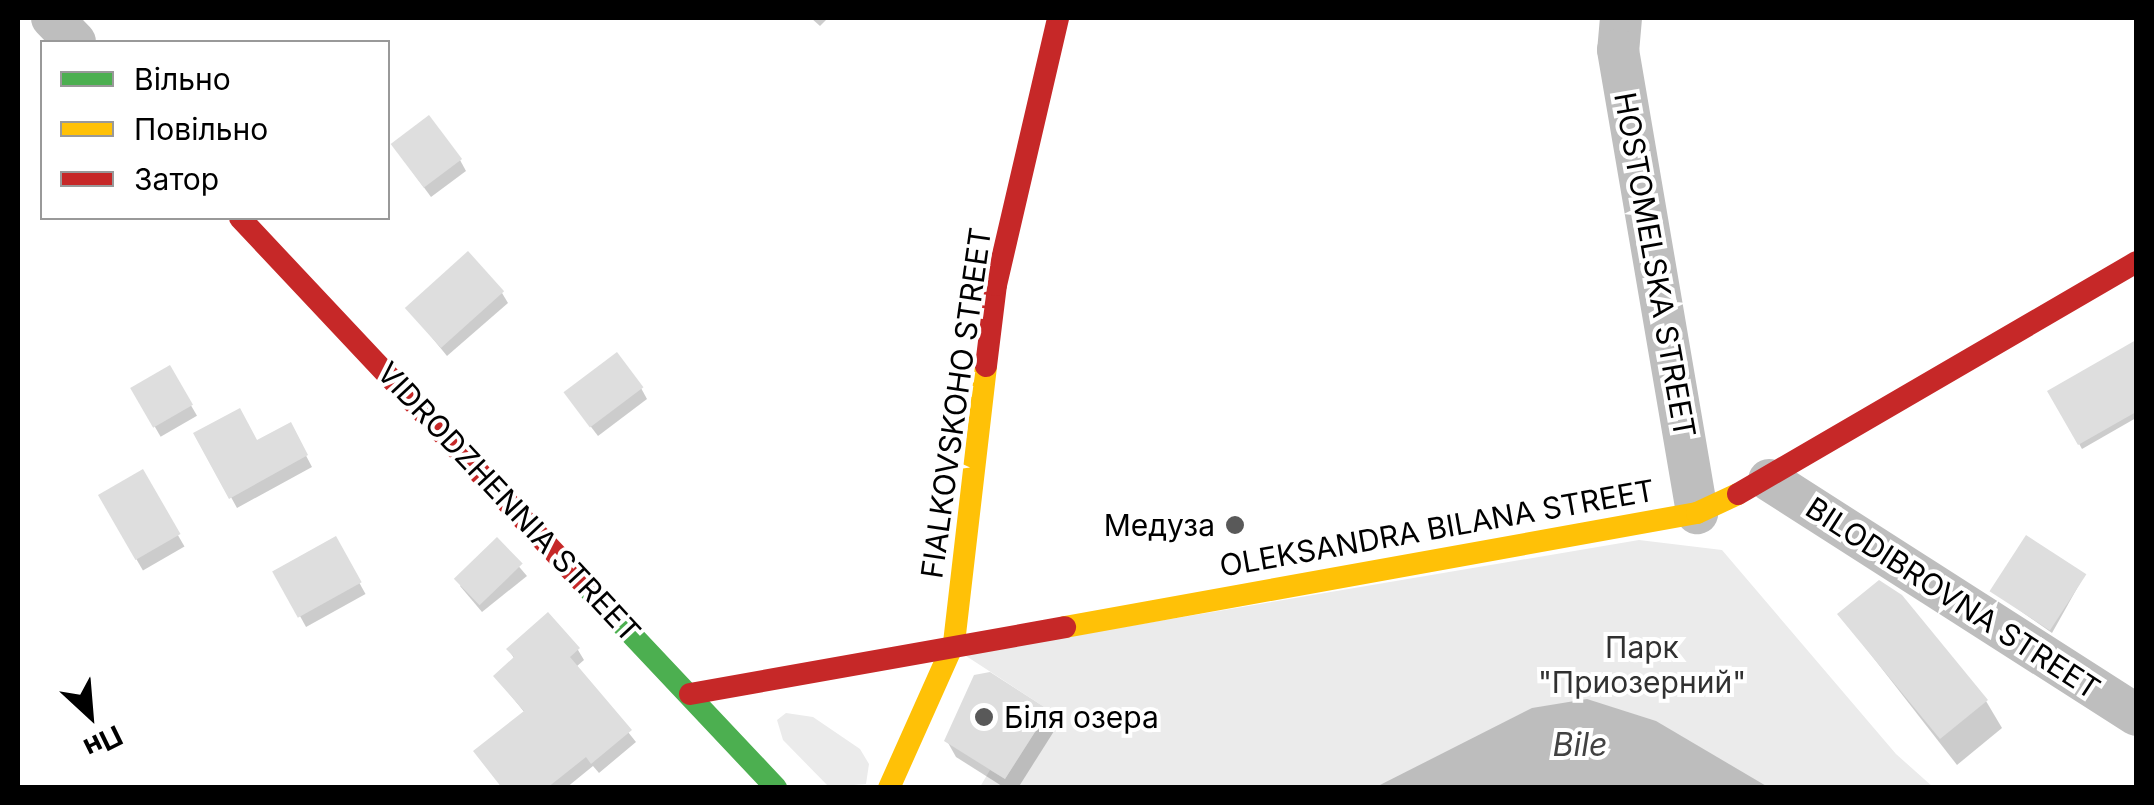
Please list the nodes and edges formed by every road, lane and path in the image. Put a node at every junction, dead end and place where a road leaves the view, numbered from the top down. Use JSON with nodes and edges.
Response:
{"nodes":[{"id":1,"x":52,"y":18,"type":"edge"},
{"id":2,"x":1058,"y":18,"type":"edge"},
{"id":3,"x":1620,"y":18,"type":"edge"},
{"id":4,"x":73,"y":40,"type":"edge"},
{"id":5,"x":242,"y":220,"type":"edge"},
{"id":6,"x":2136,"y":262,"type":"edge"},
{"id":7,"x":1770,"y":480,"type":"junction"},
{"id":8,"x":1697,"y":513,"type":"junction"},
{"id":9,"x":954,"y":643,"type":"junction"},
{"id":10,"x":690,"y":694,"type":"junction"},
{"id":11,"x":2136,"y":715,"type":"edge"},
{"id":12,"x":776,"y":788,"type":"edge"},
{"id":13,"x":889,"y":788,"type":"edge"}],
"edges":[{"from":1,"to":4,"type":"street"},
{"from":2,"to":9,"type":"street","name":"FIALKOVSKOHO STREET"},
{"from":3,"to":8,"type":"street","name":"HOSTOMELSKA STREET"},
{"from":5,"to":10,"type":"street","name":"VIDRODZHENNIA STREET"},
{"from":6,"to":7,"type":"street","name":"OLEKSANDRA BILANA STREET"},
{"from":7,"to":8,"type":"street","name":"OLEKSANDRA BILANA STREET"},
{"from":7,"to":11,"type":"street","name":"BILODIBROVNA STREET"},
{"from":8,"to":9,"type":"street","name":"OLEKSANDRA BILANA STREET"},
{"from":9,"to":10,"type":"street","name":"OLEKSANDRA BILANA STREET"},
{"from":9,"to":13,"type":"street","name":"FIALKOVSKOHO STREET"},
{"from":10,"to":12,"type":"street","name":"VIDRODZHENNIA STREET"}]}
